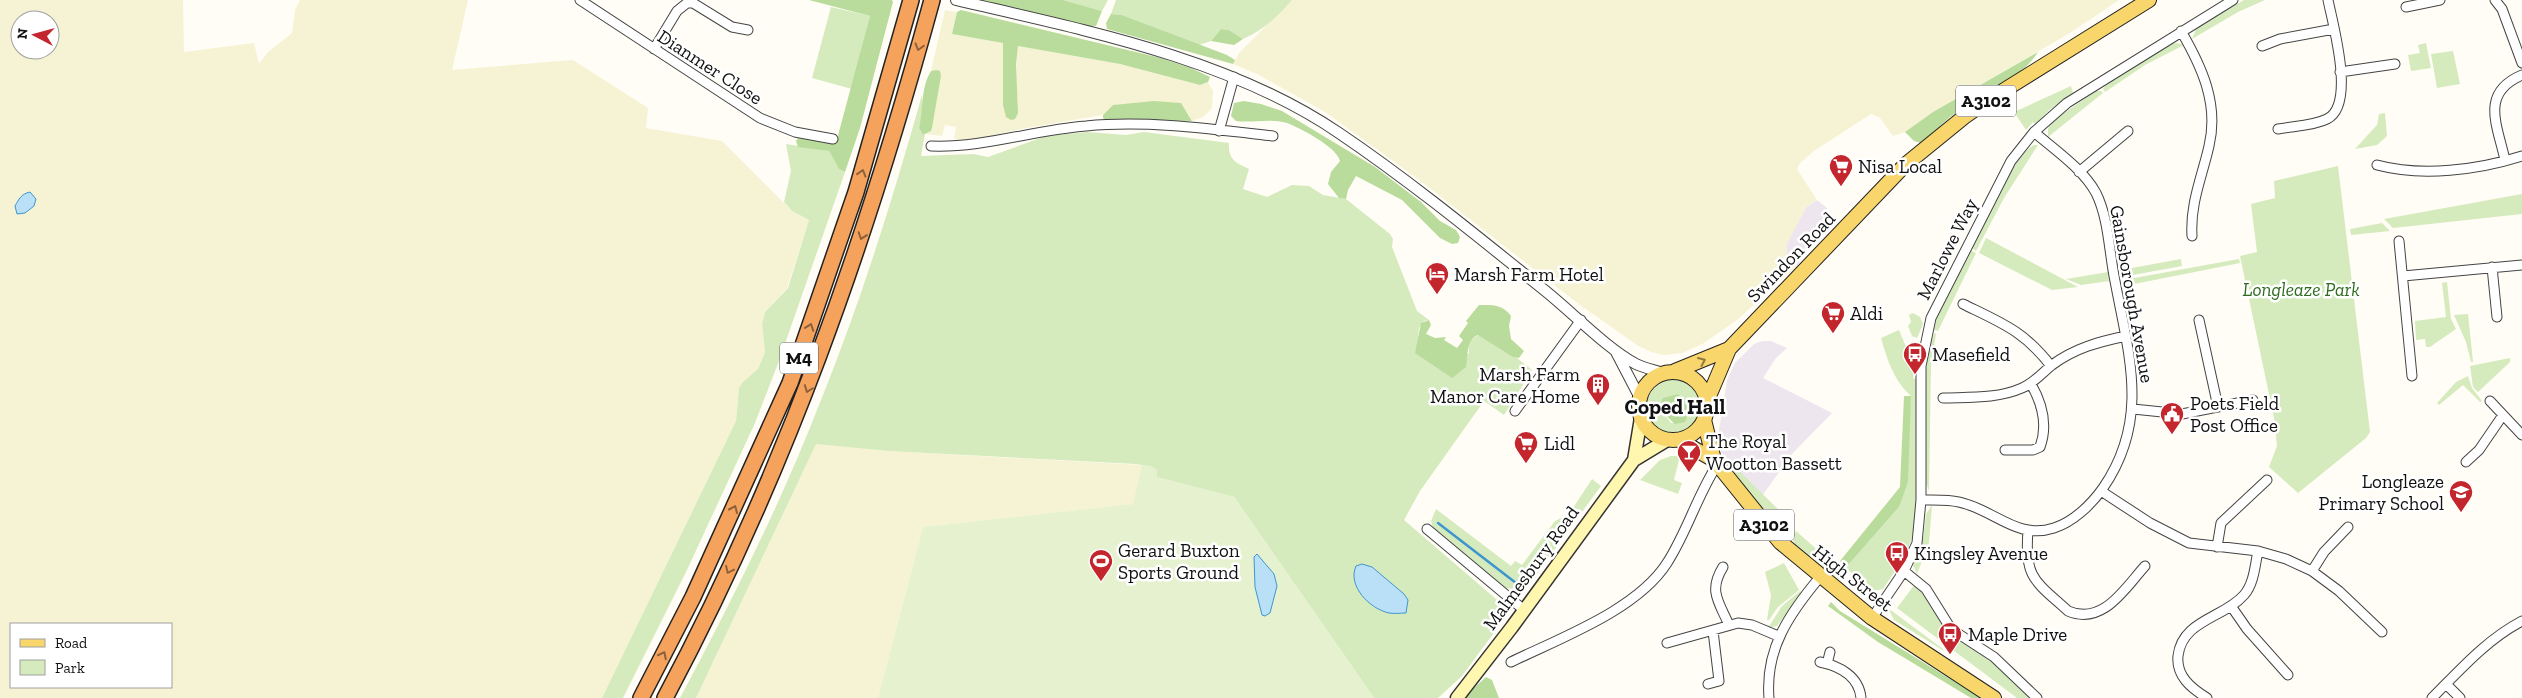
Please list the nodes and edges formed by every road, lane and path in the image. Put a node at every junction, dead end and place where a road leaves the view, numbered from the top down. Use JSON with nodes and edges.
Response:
{"nodes":[{"id":1,"x":580,"y":0,"type":"edge"},
{"id":2,"x":911,"y":0,"type":"edge"},
{"id":3,"x":932,"y":0,"type":"edge"},
{"id":4,"x":2149,"y":0,"type":"edge"},
{"id":5,"x":2233,"y":0,"type":"edge"},
{"id":6,"x":2328,"y":0,"type":"edge"},
{"id":7,"x":2440,"y":0,"type":"edge"},
{"id":8,"x":2496,"y":0,"type":"edge"},
{"id":9,"x":960,"y":1,"type":"edge"},
{"id":10,"x":2406,"y":7,"type":"dead end"},
{"id":11,"x":2334,"y":29,"type":"junction"},
{"id":12,"x":748,"y":30,"type":"dead end"},
{"id":13,"x":2181,"y":31,"type":"junction"},
{"id":14,"x":2262,"y":46,"type":"dead end"},
{"id":15,"x":654,"y":49,"type":"junction"},
{"id":16,"x":2522,"y":63,"type":"edge"},
{"id":17,"x":2395,"y":64,"type":"dead end"},
{"id":18,"x":2340,"y":72,"type":"junction"},
{"id":19,"x":2522,"y":75,"type":"edge"},
{"id":20,"x":1234,"y":77,"type":"junction"},
{"id":21,"x":2278,"y":129,"type":"dead end"},
{"id":22,"x":1219,"y":131,"type":"junction"},
{"id":23,"x":2128,"y":131,"type":"dead end"},
{"id":24,"x":2034,"y":132,"type":"junction"},
{"id":25,"x":1273,"y":136,"type":"dead end"},
{"id":26,"x":833,"y":139,"type":"dead end"},
{"id":27,"x":931,"y":146,"type":"dead end"},
{"id":28,"x":2522,"y":156,"type":"edge"},
{"id":29,"x":2505,"y":160,"type":"junction"},
{"id":30,"x":2377,"y":165,"type":"dead end"},
{"id":31,"x":2079,"y":172,"type":"junction"},
{"id":32,"x":2192,"y":236,"type":"dead end"},
{"id":33,"x":2399,"y":241,"type":"dead end"},
{"id":34,"x":2522,"y":265,"type":"edge"},
{"id":35,"x":2492,"y":268,"type":"junction"},
{"id":36,"x":2404,"y":276,"type":"junction"},
{"id":37,"x":1964,"y":304,"type":"dead end"},
{"id":38,"x":2497,"y":317,"type":"dead end"},
{"id":39,"x":1581,"y":320,"type":"junction"},
{"id":40,"x":2199,"y":320,"type":"dead end"},
{"id":41,"x":2126,"y":336,"type":"junction"},
{"id":42,"x":1613,"y":348,"type":"junction"},
{"id":43,"x":1728,"y":349,"type":"junction"},
{"id":44,"x":2052,"y":366,"type":"junction"},
{"id":45,"x":1669,"y":372,"type":"junction"},
{"id":46,"x":2412,"y":376,"type":"dead end"},
{"id":47,"x":2031,"y":384,"type":"junction"},
{"id":48,"x":1640,"y":398,"type":"junction"},
{"id":49,"x":1943,"y":398,"type":"dead end"},
{"id":50,"x":2253,"y":400,"type":"dead end"},
{"id":51,"x":1707,"y":401,"type":"junction"},
{"id":52,"x":2490,"y":401,"type":"dead end"},
{"id":53,"x":2218,"y":407,"type":"junction"},
{"id":54,"x":2133,"y":409,"type":"junction"},
{"id":55,"x":1515,"y":411,"type":"dead end"},
{"id":56,"x":2503,"y":415,"type":"junction"},
{"id":57,"x":1641,"y":418,"type":"junction"},
{"id":58,"x":1704,"y":420,"type":"junction"},
{"id":59,"x":2522,"y":435,"type":"edge"},
{"id":60,"x":1673,"y":440,"type":"junction"},
{"id":61,"x":2005,"y":450,"type":"dead end"},
{"id":62,"x":1634,"y":460,"type":"junction"},
{"id":63,"x":1715,"y":462,"type":"junction"},
{"id":64,"x":2466,"y":462,"type":"dead end"},
{"id":65,"x":2267,"y":480,"type":"dead end"},
{"id":66,"x":2101,"y":491,"type":"junction"},
{"id":67,"x":1921,"y":500,"type":"junction"},
{"id":68,"x":2348,"y":527,"type":"dead end"},
{"id":69,"x":1427,"y":529,"type":"dead end"},
{"id":70,"x":2028,"y":530,"type":"junction"},
{"id":71,"x":2217,"y":547,"type":"junction"},
{"id":72,"x":2258,"y":551,"type":"junction"},
{"id":73,"x":2145,"y":566,"type":"dead end"},
{"id":74,"x":1724,"y":567,"type":"dead end"},
{"id":75,"x":1904,"y":571,"type":"junction"},
{"id":76,"x":2312,"y":571,"type":"junction"},
{"id":77,"x":1820,"y":577,"type":"junction"},
{"id":78,"x":2231,"y":606,"type":"junction"},
{"id":79,"x":1524,"y":610,"type":"junction"},
{"id":80,"x":1872,"y":618,"type":"junction"},
{"id":81,"x":2522,"y":621,"type":"edge"},
{"id":82,"x":1729,"y":625,"type":"junction"},
{"id":83,"x":1713,"y":631,"type":"junction"},
{"id":84,"x":2382,"y":632,"type":"dead end"},
{"id":85,"x":1778,"y":636,"type":"junction"},
{"id":86,"x":1667,"y":643,"type":"dead end"},
{"id":87,"x":1830,"y":652,"type":"dead end"},
{"id":88,"x":1511,"y":662,"type":"dead end"},
{"id":89,"x":2288,"y":675,"type":"dead end"},
{"id":90,"x":1708,"y":684,"type":"dead end"},
{"id":91,"x":2446,"y":684,"type":"junction"},
{"id":92,"x":640,"y":698,"type":"edge"},
{"id":93,"x":665,"y":698,"type":"edge"},
{"id":94,"x":1457,"y":698,"type":"edge"},
{"id":95,"x":1769,"y":698,"type":"edge"},
{"id":96,"x":1861,"y":698,"type":"edge"},
{"id":97,"x":1994,"y":698,"type":"edge"},
{"id":98,"x":2037,"y":698,"type":"edge"},
{"id":99,"x":2207,"y":698,"type":"edge"},
{"id":100,"x":2432,"y":698,"type":"edge"},
{"id":101,"x":2460,"y":698,"type":"edge"}],
"edges":[{"from":1,"to":15,"type":"street","name":"Dianmer Close"},
{"from":92,"to":2,"type":"highway","number":"M4","one_way":true},
{"from":3,"to":93,"type":"highway","number":"M4","one_way":true},
{"from":4,"to":43,"type":"main road","name":"Swindon Road","number":"A3102"},
{"from":5,"to":13,"type":"street","name":"Marlowe Way"},
{"from":6,"to":11,"type":"street"},
{"from":7,"to":10,"type":"street"},
{"from":8,"to":16,"type":"street"},
{"from":9,"to":20,"type":"street"},
{"from":11,"to":14,"type":"street"},
{"from":11,"to":18,"type":"street"},
{"from":12,"to":15,"type":"street"},
{"from":13,"to":24,"type":"street","name":"Marlowe Way"},
{"from":13,"to":32,"type":"street"},
{"from":15,"to":26,"type":"street","name":"Dianmer Close"},
{"from":17,"to":18,"type":"street"},
{"from":18,"to":21,"type":"street"},
{"from":19,"to":29,"type":"street"},
{"from":20,"to":22,"type":"street"},
{"from":20,"to":39,"type":"street"},
{"from":22,"to":25,"type":"street"},
{"from":22,"to":27,"type":"street"},
{"from":23,"to":31,"type":"street"},
{"from":24,"to":31,"type":"street","name":"Gainsborough Avenue"},
{"from":24,"to":67,"type":"street","name":"Marlowe Way"},
{"from":28,"to":29,"type":"street"},
{"from":29,"to":30,"type":"street"},
{"from":31,"to":41,"type":"street","name":"Gainsborough Avenue"},
{"from":33,"to":36,"type":"street"},
{"from":34,"to":35,"type":"street"},
{"from":35,"to":36,"type":"street"},
{"from":35,"to":38,"type":"street"},
{"from":36,"to":46,"type":"street"},
{"from":37,"to":44,"type":"street"},
{"from":39,"to":42,"type":"street"},
{"from":39,"to":55,"type":"street"},
{"from":40,"to":53,"type":"street"},
{"from":41,"to":44,"type":"street"},
{"from":41,"to":54,"type":"street","name":"Gainsborough Avenue"},
{"from":42,"to":45,"type":"street"},
{"from":42,"to":48,"type":"street"},
{"from":45,"to":43,"type":"main road","name":"Swindon Road","number":"A3102","one_way":true},
{"from":43,"to":51,"type":"main road","name":"Swindon Road","number":"A3102"},
{"from":44,"to":47,"type":"street"},
{"from":45,"to":48,"type":"main road","number":"A3102"},
{"from":45,"to":51,"type":"main road"},
{"from":47,"to":49,"type":"street"},
{"from":47,"to":61,"type":"street"},
{"from":48,"to":57,"type":"main road"},
{"from":50,"to":53,"type":"street"},
{"from":51,"to":58,"type":"main road","number":"A3102"},
{"from":52,"to":56,"type":"street"},
{"from":53,"to":54,"type":"street"},
{"from":54,"to":66,"type":"street","name":"Gainsborough Avenue"},
{"from":56,"to":59,"type":"street"},
{"from":56,"to":64,"type":"street"},
{"from":57,"to":60,"type":"main road","number":"A3102"},
{"from":57,"to":62,"type":"main road"},
{"from":58,"to":60,"type":"main road"},
{"from":58,"to":63,"type":"main road","name":"High Street","number":"A3102"},
{"from":60,"to":62,"type":"main road"},
{"from":60,"to":63,"type":"main road","name":"High Street","number":"A3102"},
{"from":62,"to":79,"type":"main road","name":"Malmesbury Road"},
{"from":63,"to":77,"type":"main road","name":"High Street","number":"A3102"},
{"from":63,"to":88,"type":"street"},
{"from":65,"to":71,"type":"street"},
{"from":66,"to":70,"type":"street","name":"Gainsborough Avenue"},
{"from":66,"to":71,"type":"street"},
{"from":67,"to":70,"type":"street","name":"Gainsborough Avenue"},
{"from":67,"to":75,"type":"street","name":"Marlowe Way"},
{"from":68,"to":76,"type":"street"},
{"from":69,"to":79,"type":"street"},
{"from":70,"to":73,"type":"street"},
{"from":71,"to":72,"type":"street"},
{"from":72,"to":76,"type":"street"},
{"from":72,"to":78,"type":"street"},
{"from":74,"to":82,"type":"street"},
{"from":75,"to":80,"type":"street","name":"Marlowe Way"},
{"from":75,"to":98,"type":"street"},
{"from":76,"to":84,"type":"street"},
{"from":77,"to":80,"type":"main road","name":"High Street","number":"A3102"},
{"from":77,"to":85,"type":"street"},
{"from":78,"to":89,"type":"street"},
{"from":78,"to":99,"type":"street"},
{"from":79,"to":94,"type":"main road","name":"Malmesbury Road"},
{"from":80,"to":97,"type":"main road","name":"High Street","number":"A3102"},
{"from":81,"to":91,"type":"street"},
{"from":82,"to":83,"type":"street"},
{"from":82,"to":85,"type":"street"},
{"from":83,"to":86,"type":"street"},
{"from":83,"to":90,"type":"street"},
{"from":85,"to":95,"type":"street"},
{"from":87,"to":96,"type":"street"},
{"from":91,"to":100,"type":"street"},
{"from":91,"to":101,"type":"street"}]}
